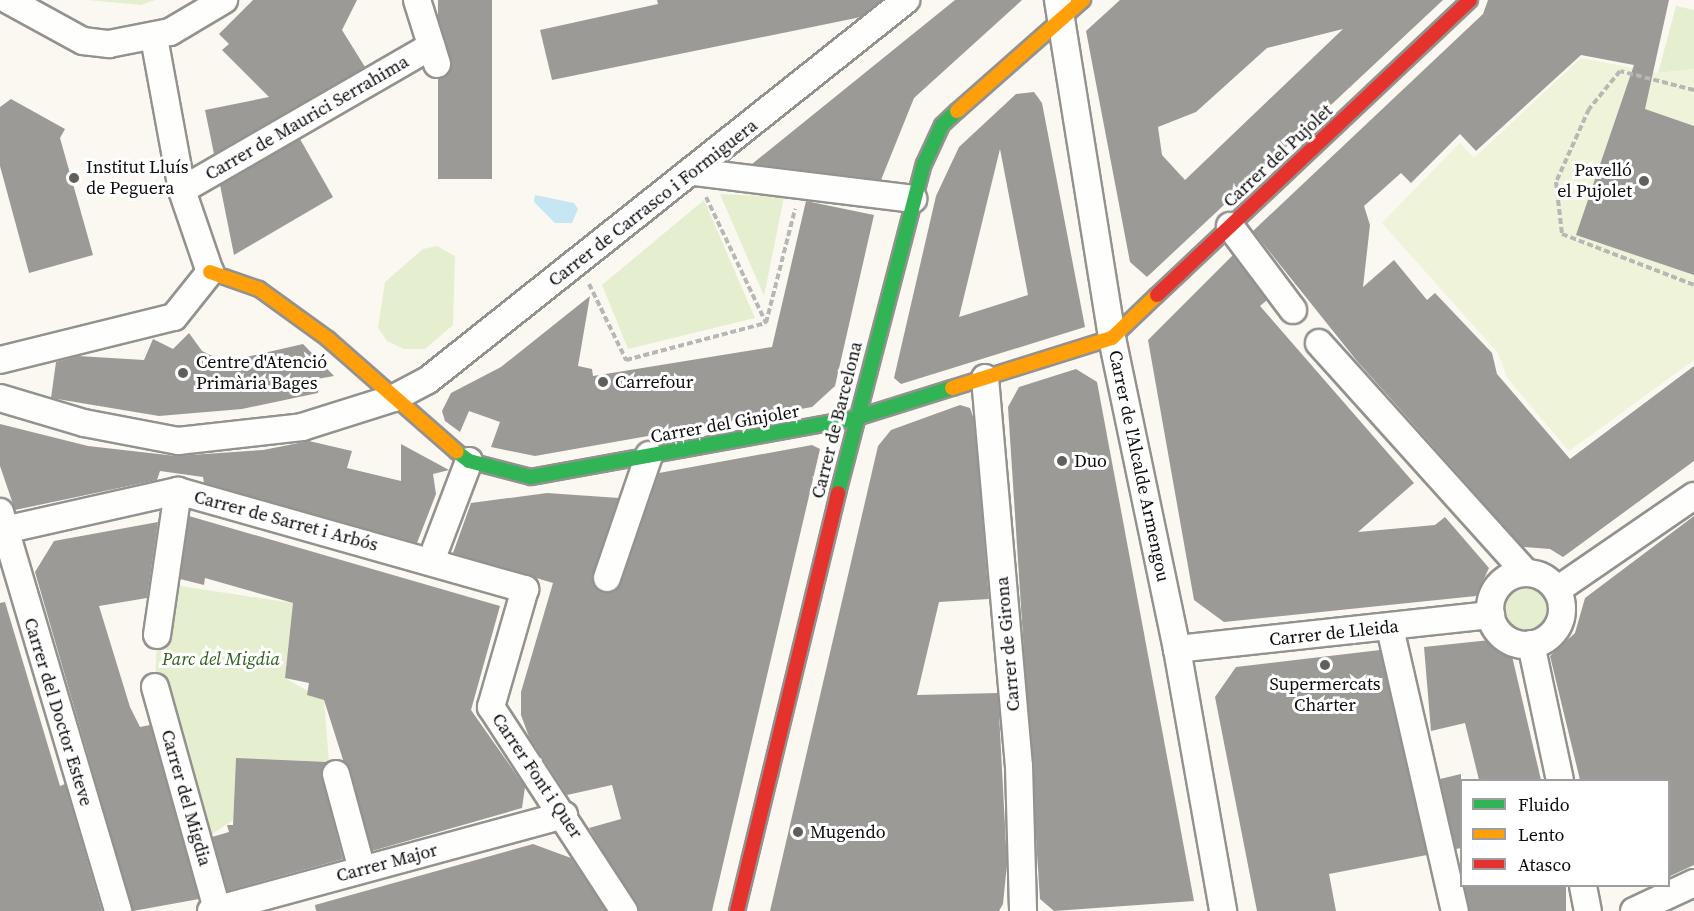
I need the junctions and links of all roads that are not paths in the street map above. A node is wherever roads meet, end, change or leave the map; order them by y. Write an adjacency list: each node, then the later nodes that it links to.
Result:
1 (8, 0): 8 (street)
2 (224, 0): 8 (street)
3 (417, 0): 10 (street, Carrer de Maurici Serrahima)
4 (906, 0): 9 (street, Carrer de Carrasco i Formiguera)
5 (1083, 0): 7 (street, Carrer de Barcelona)
6 (1470, 0): 12 (street, Carrer del Pujolet)
7 (1060, 10): 11 (street, Carrer de Barcelona); 15 (street, Carrer de l'Alcalde Armengou)
8 (154, 37): 10 (street)
9 (694, 172): 11 (street); 20 (street, Carrer de Carrasco i Formiguera)
10 (182, 190): 13 (street)
11 (913, 199): 21 (street, Carrer de Barcelona)
12 (1230, 226): 14 (street); 15 (street, Carrer del Pujolet)
13 (210, 272): 17 (street); 20 (street)
14 (1293, 310)
15 (1112, 338): 18 (street, Carrer del Ginjoler); 35 (street, Carrer de l'Alcalde Armengou)
16 (1319, 343): 28 (street)
17 (0, 360)
18 (985, 378): 21 (street, Carrer del Ginjoler); 47 (street, Carrer de Girona)
19 (0, 398): 20 (street, Carrer de Carrasco i Formiguera)
20 (394, 398): 23 (street, Carrer del Ginjoler)
21 (856, 418): 22 (street, Carrer del Ginjoler); 46 (street, Carrer de Barcelona)
22 (649, 455): 23 (street, Carrer del Ginjoler); 29 (street)
23 (470, 461): 27 (street)
24 (178, 491): 26 (street, Carrer de Sarret i Arbós); 27 (street, Carrer de Sarret i Arbós); 33 (street)
25 (1694, 496): 30 (street)
26 (1, 525): 44 (street, Carrer del Doctor Esteve)
27 (431, 561): 39 (street, Carrer Font i Quer)
28 (1526, 573): 30 (street); 31 (street)
29 (607, 578)
30 (1557, 590): 34 (street)
31 (1491, 615): 32 (street, Carrer de Lleida); 34 (street)
32 (1390, 628): 35 (street, Carrer de Lleida); 49 (street)
33 (158, 635)
34 (1531, 644): 38 (street)
35 (1177, 648): 48 (street, Carrer de l'Alcalde Armengou)
36 (155, 687): 43 (street, Carrer del Migdia)
37 (336, 774): 40 (street)
38 (1560, 779)
39 (564, 815): 40 (street, Carrer Major); 45 (street, Carrer Font i Quer)
40 (362, 870): 43 (street, Carrer Major)
41 (1694, 883): 51 (street)
42 (1583, 887): 50 (street)
43 (214, 910)
44 (118, 911)
45 (624, 911)
46 (737, 911)
47 (1023, 911)
48 (1223, 911)
49 (1455, 911)
50 (1588, 911)
51 (1634, 911)

